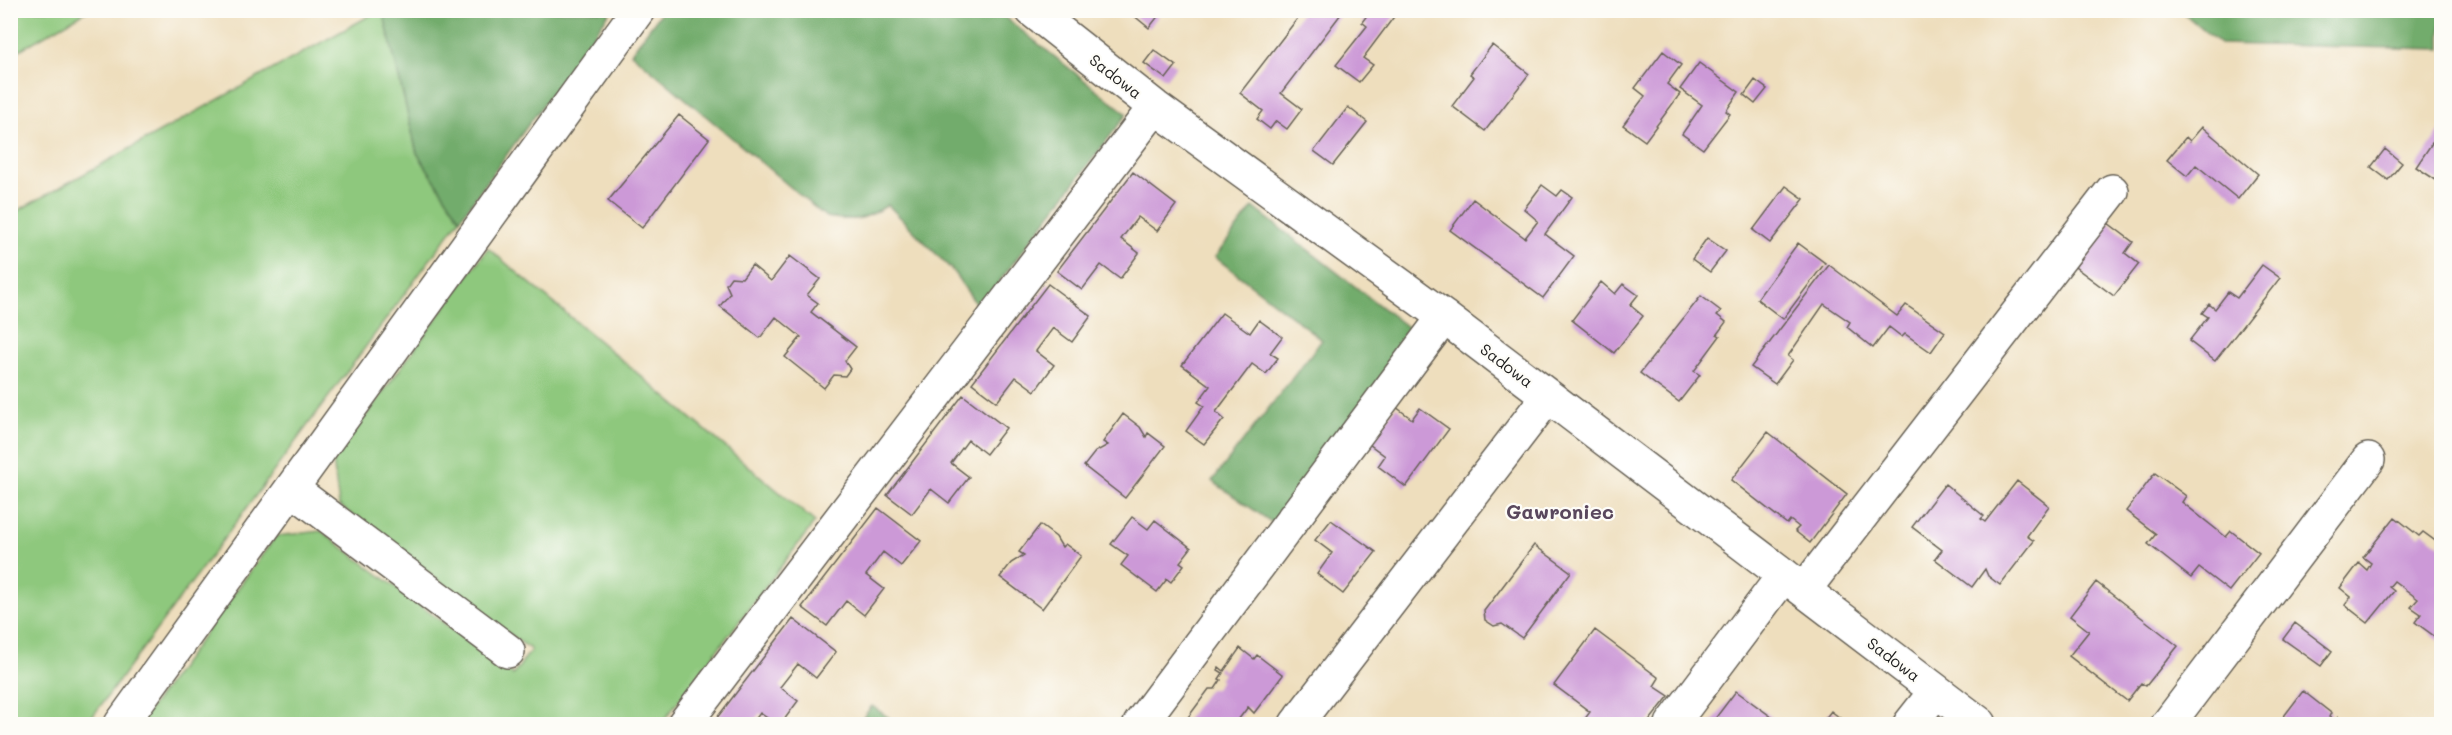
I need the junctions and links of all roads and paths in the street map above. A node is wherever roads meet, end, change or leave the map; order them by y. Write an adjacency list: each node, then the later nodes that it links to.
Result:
1 (638, 10): 8 (street)
2 (1032, 10): 3 (street, Sadowa)
3 (1155, 107): 5 (street, Sadowa); 13 (street)
4 (2112, 191): 9 (street)
5 (1444, 317): 6 (street, Sadowa); 14 (street)
6 (1548, 396): 9 (street, Sadowa); 15 (street)
7 (2368, 460): 19 (street)
8 (292, 489): 10 (street); 12 (street)
9 (1794, 583): 11 (street, Sadowa); 16 (street)
10 (508, 651)
11 (1936, 691): 17 (street); 18 (street, Sadowa)
12 (122, 724)
13 (684, 724)
14 (1140, 724)
15 (1296, 724)
16 (1671, 724)
17 (1910, 724)
18 (1980, 724)
19 (2168, 724)

